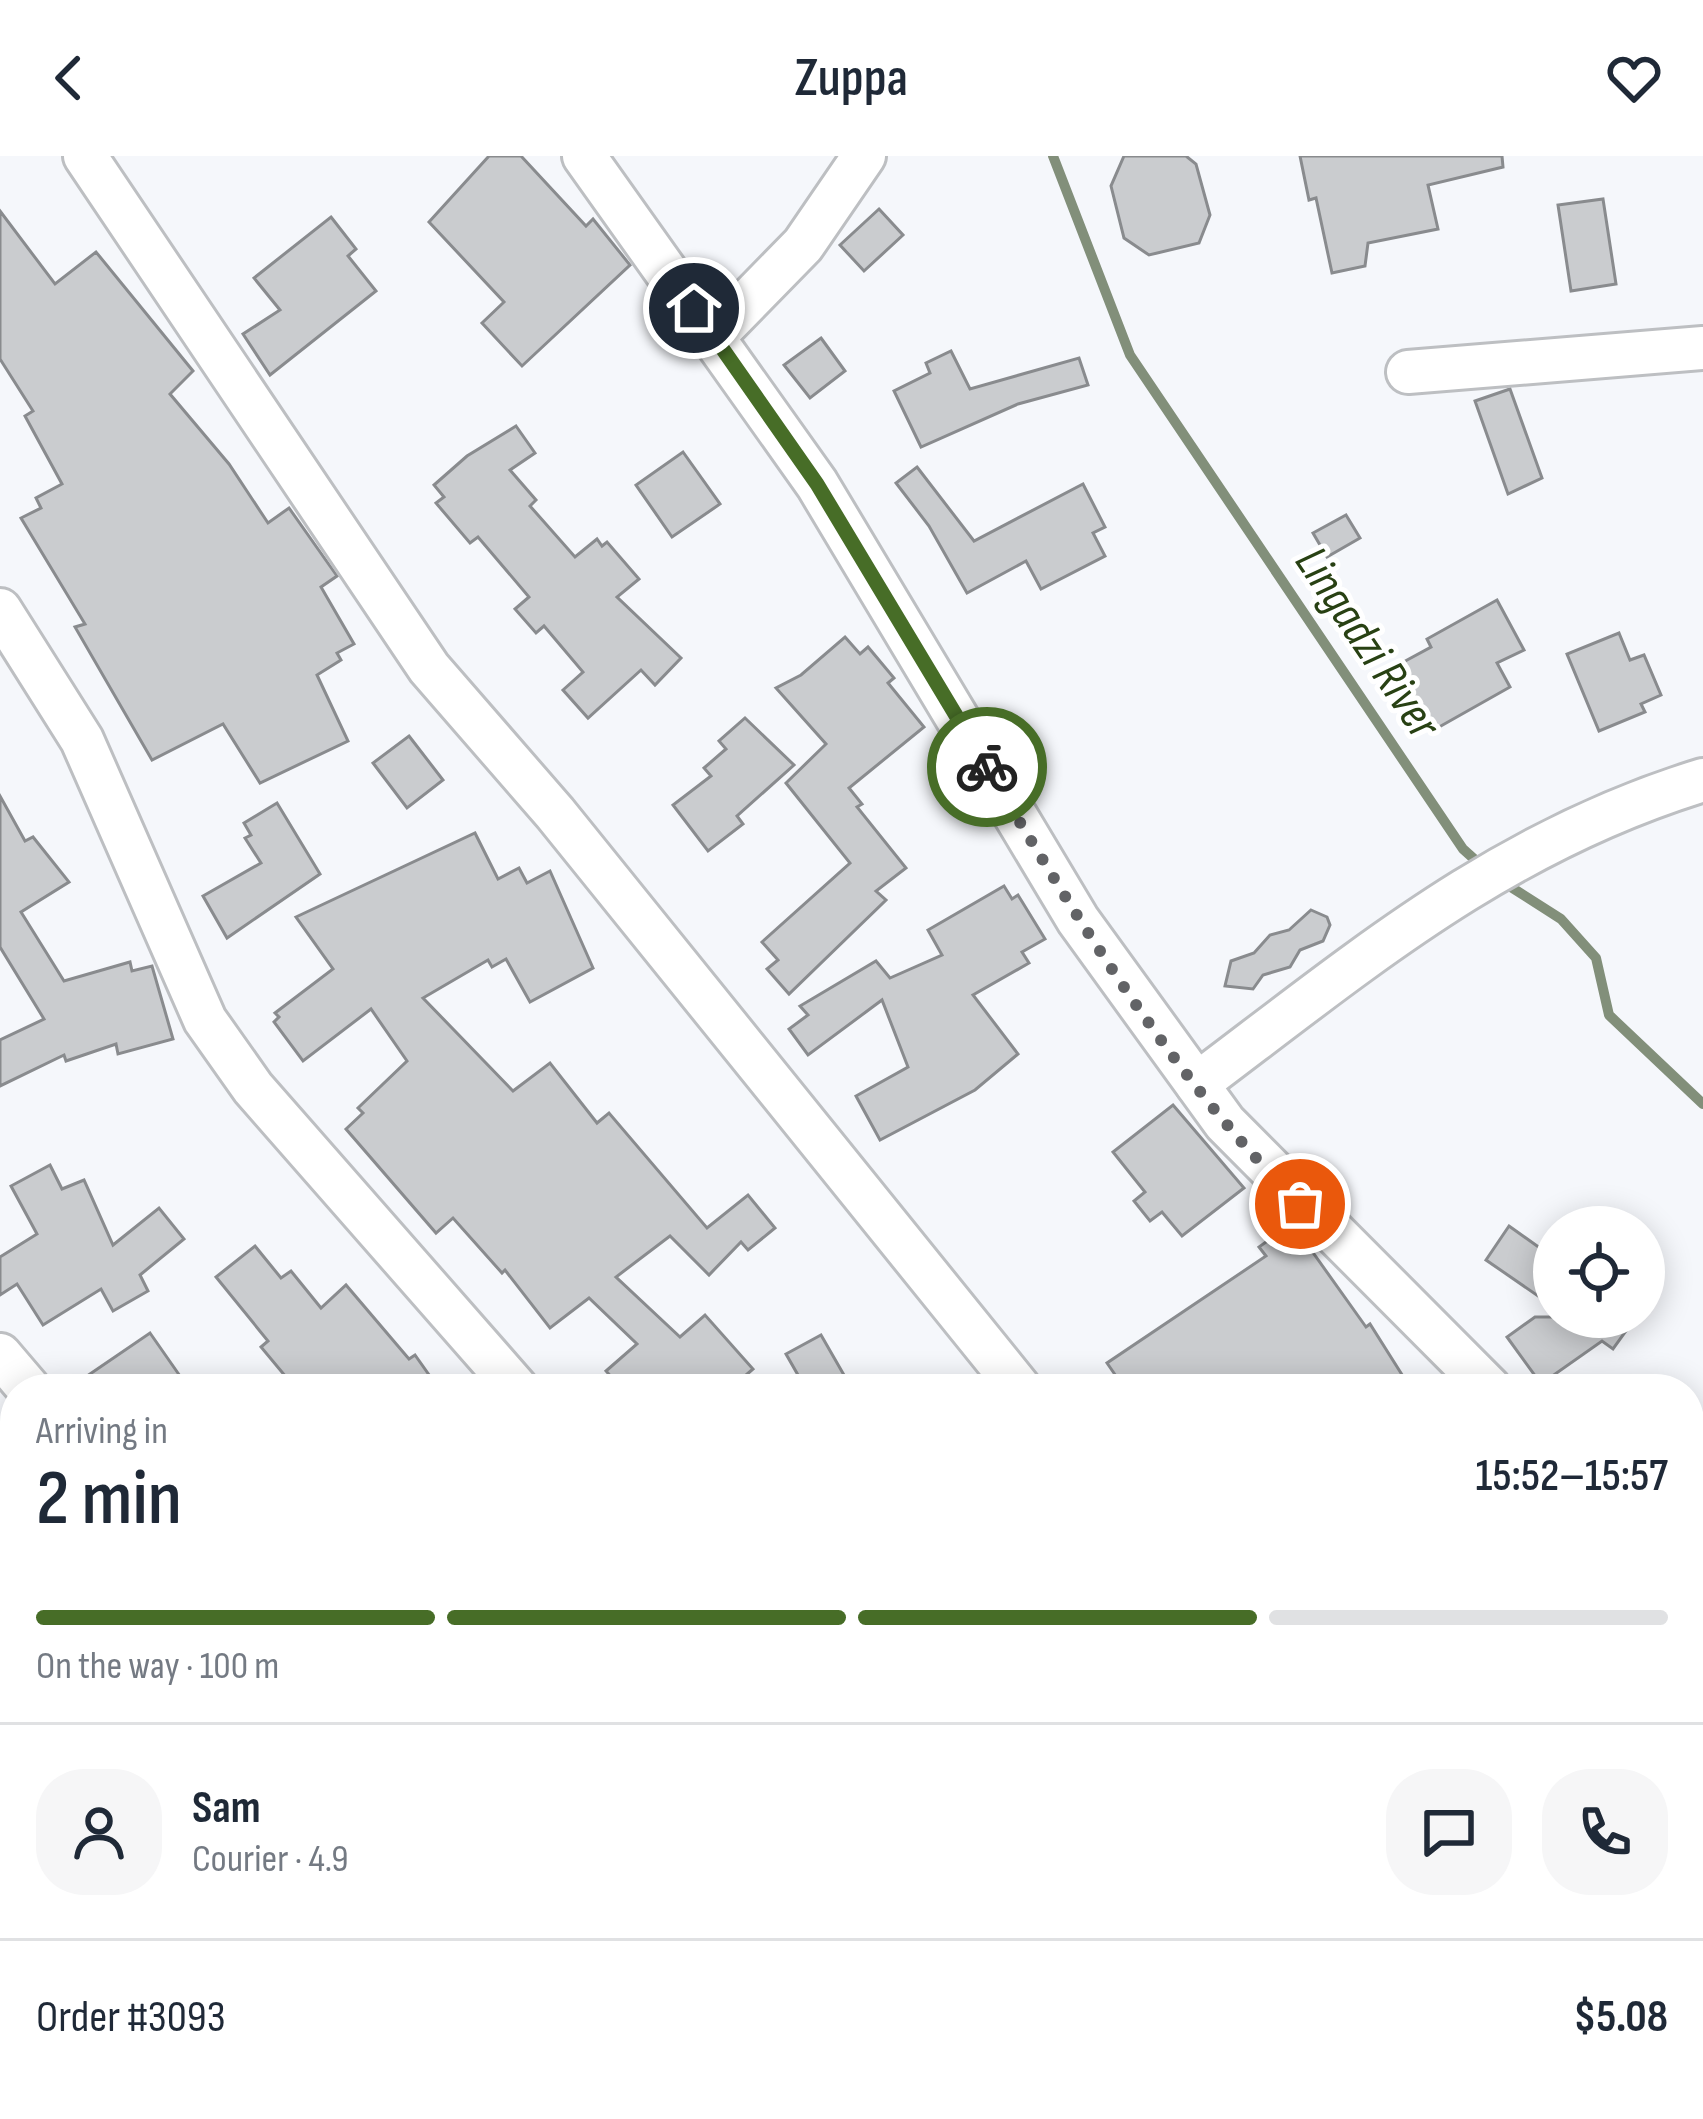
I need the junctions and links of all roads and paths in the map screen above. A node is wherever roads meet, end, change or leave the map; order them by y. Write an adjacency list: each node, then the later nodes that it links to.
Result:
1 (86, 156): 11 (street)
2 (584, 156): 4 (street)
3 (864, 156): 4 (street)
4 (714, 336): 9 (street)
5 (1703, 349): 6 (street)
6 (1408, 372)
7 (0, 610): 10 (street)
8 (1703, 780): 9 (street)
9 (1197, 1084): 12 (street)
10 (504, 1374)
11 (1008, 1374)
12 (1475, 1374)

